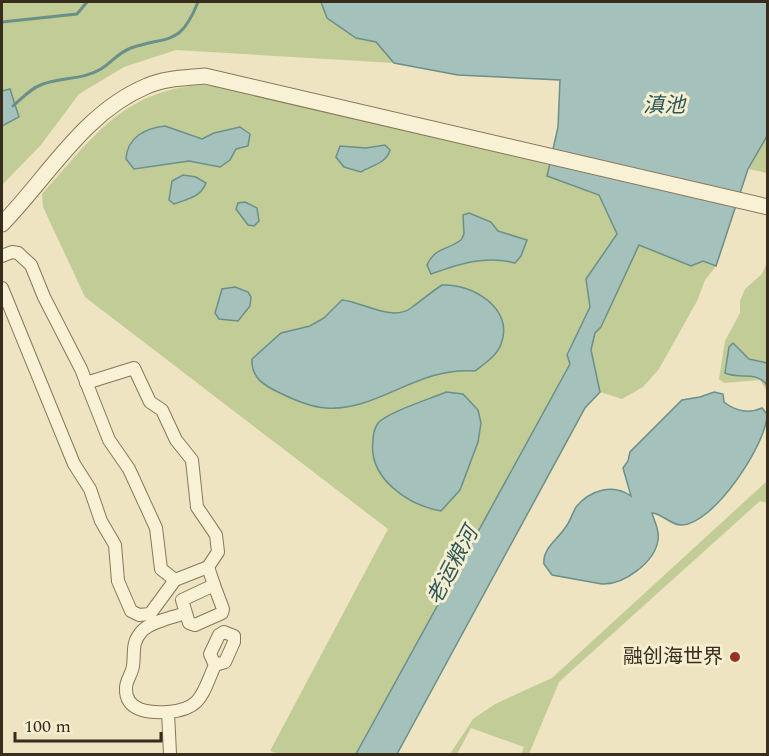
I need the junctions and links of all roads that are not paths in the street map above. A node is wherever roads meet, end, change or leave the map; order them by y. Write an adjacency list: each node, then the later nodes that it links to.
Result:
1 (768, 207): 2 (street)
2 (2, 224)
3 (2, 256): 5 (street)
4 (2, 288): 7 (street)
5 (86, 383): 6 (street); 7 (street)
6 (208, 567): 7 (street); 8 (street)
7 (175, 580)
8 (214, 585): 9 (street); 9 (street)
9 (185, 613): 11 (street)
10 (215, 666): 11 (street)
11 (168, 712): 12 (street)
12 (170, 754)

